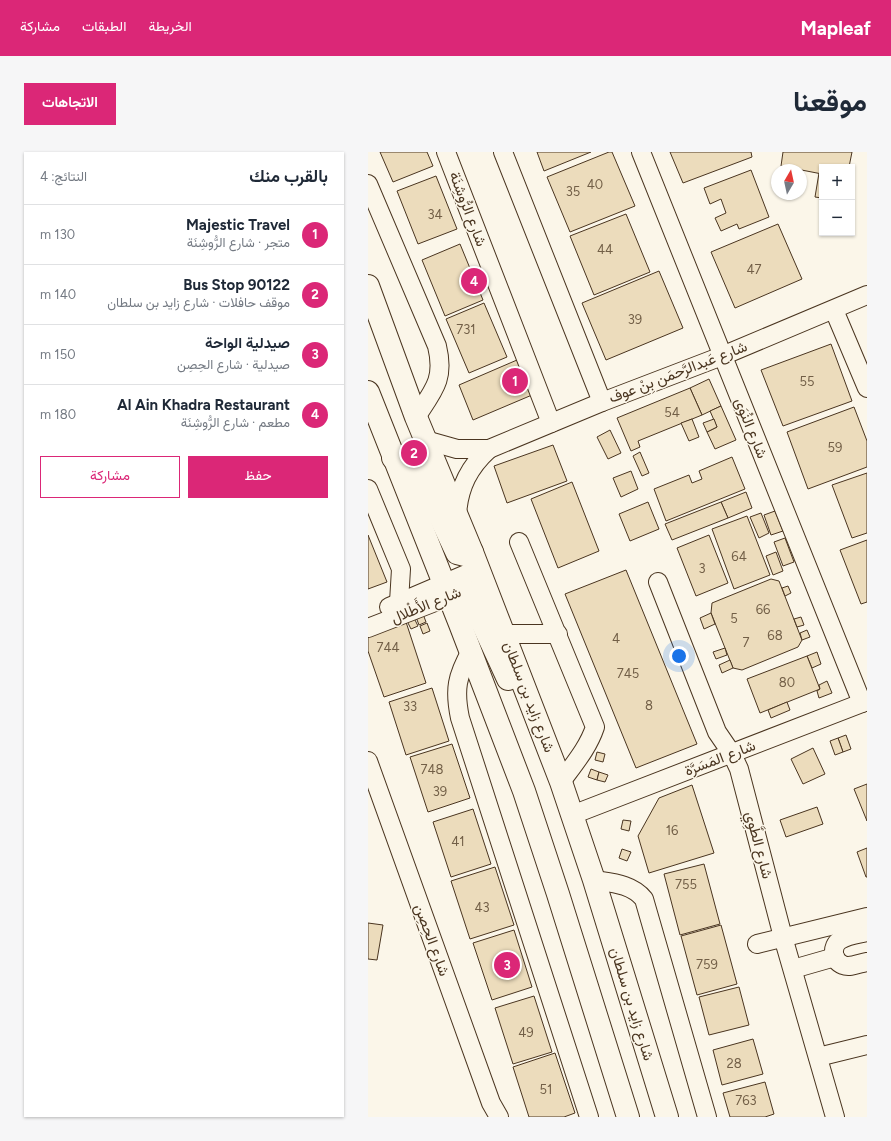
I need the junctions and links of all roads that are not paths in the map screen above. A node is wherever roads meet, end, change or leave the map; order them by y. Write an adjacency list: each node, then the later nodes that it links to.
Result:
1 (446, 152): 13 (street, شارع الرُّوشِنَة)
2 (504, 152): 11 (street)
3 (641, 152): 8 (street, شارع النُوَى)
4 (368, 184): 12 (street)
5 (368, 286): 12 (highway, شارع زايد بن سلطان)
6 (867, 295): 7 (street, شارع عَبدالرَّحمَن بِنْ عوف)
7 (834, 310): 8 (street, شارع عَبدالرَّحمَن بِنْ عوف); 9 (street)
8 (722, 356): 11 (street, شارع عَبدالرَّحمَن بِنْ عوف); 30 (street, شارع النُوَى)
9 (867, 388)
10 (368, 392): 16 (highway)
11 (602, 402): 13 (street, شارع عَبدالرَّحمَن بِنْ عوف)
12 (416, 417): 14 (highway, شارع زايد بن سلطان)
13 (551, 423): 15 (street, شارع عَبدالرَّحمَن بِنْ عوف)
14 (425, 440): 15 (street, شارع عَبدالرَّحمَن بِنْ عوف); 18 (highway, شارع زايد بن سلطان)
15 (489, 449): 18 (street, شارع عَبدالرَّحمَن بِنْ عوف)
16 (393, 458): 20 (highway); 22 (highway)
17 (368, 489): 23 (street)
18 (457, 514): 20 (highway, شارع زايد بن سلطان)
19 (519, 542): 27 (street)
20 (478, 568): 22 (street, شارع الأَطْلال); 26 (highway, شارع زايد بن سلطان)
21 (658, 582): 31 (street, شارع الطَّوِي)
22 (448, 595): 23 (street, شارع الأَطْلال); 25 (street, شارع الأَطْلال); 28 (highway); 29 (highway)
23 (399, 602): 24 (street, شارع الأَطْلال)
24 (368, 616)
25 (368, 628)
26 (504, 634): 27 (street); 29 (highway, شارع زايد بن سلطان)
27 (558, 634): 33 (street)
28 (471, 651): 46 (street); 47 (highway)
29 (526, 689): 33 (highway, شارع زايد بن سلطان)
30 (864, 702): 31 (street, شارع المَسَرَّة)
31 (732, 754): 34 (street, شارع المَسَرَّة); 38 (street, شارع الطَّوِي)
32 (368, 761): 45 (street, شارع الحِصِن)
33 (561, 782): 34 (highway, شارع زايد بن سلطان)
34 (572, 815): 35 (highway, شارع زايد بن سلطان)
35 (594, 880): 48 (highway, شارع زايد بن سلطان); 49 (street)
36 (867, 917): 38 (street)
37 (867, 932): 40 (street)
38 (783, 937): 39 (street); 42 (street, شارع الطَّوِي)
39 (757, 944)
40 (835, 957): 41 (street); 42 (street)
41 (867, 962)
42 (792, 969): 44 (street, شارع الطَّوِي)
43 (867, 1045): 44 (street)
44 (818, 1057): 50 (street, شارع الطَّوِي)
45 (499, 1117)
46 (589, 1117)
47 (628, 1117)
48 (667, 1117)
49 (707, 1117)
50 (835, 1117)

